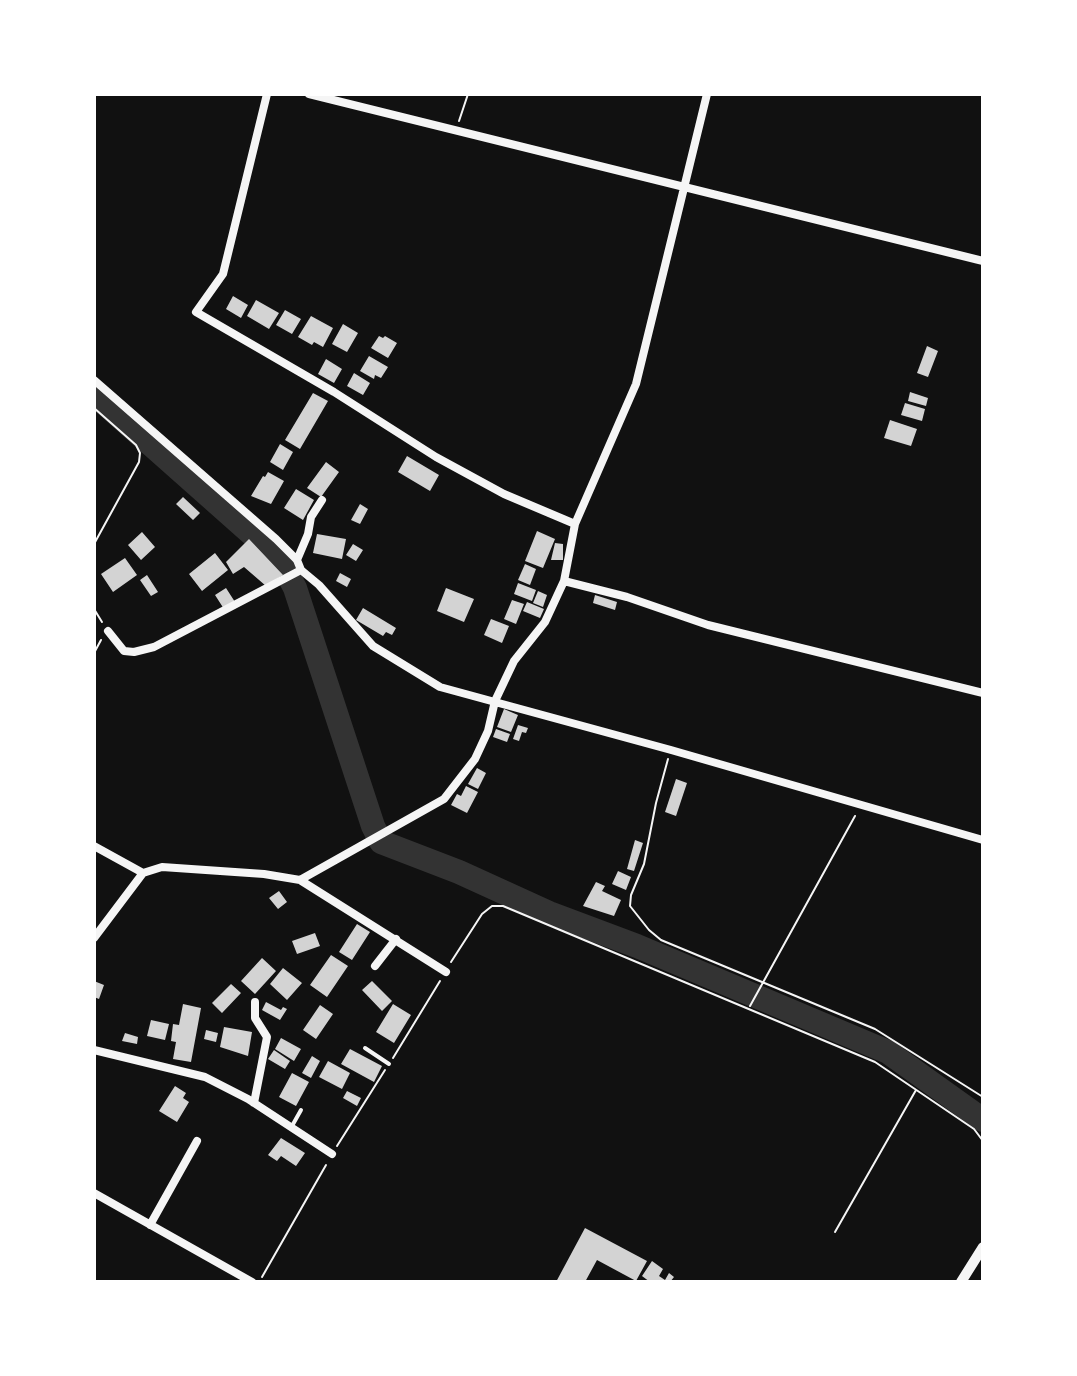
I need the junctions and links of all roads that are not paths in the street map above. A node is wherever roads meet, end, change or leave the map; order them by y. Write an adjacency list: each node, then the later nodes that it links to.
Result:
1 (267, 94): 8 (street)
2 (309, 94): 4 (street)
3 (707, 94): 4 (street)
4 (684, 187): 5 (street); 8 (street)
5 (983, 261)
6 (94, 380): 9 (street)
7 (322, 500): 9 (street)
8 (575, 524): 11 (street)
9 (297, 560): 10 (street)
10 (297, 572): 12 (street); 14 (street)
11 (564, 581): 15 (street); 16 (street)
12 (108, 631)
13 (394, 645): 14 (street)
14 (388, 655): 16 (street)
15 (983, 693)
16 (495, 701): 17 (street); 20 (street)
17 (983, 840)
18 (94, 846): 19 (street)
19 (143, 873): 20 (street); 21 (street)
20 (300, 880): 22 (street)
21 (94, 938)
22 (396, 939): 23 (street); 24 (street)
23 (375, 966)
24 (446, 972)
25 (255, 1002): 29 (street)
26 (365, 1048): 28 (lane)
27 (94, 1050): 29 (street)
28 (389, 1064)
29 (254, 1103): 31 (street)
30 (301, 1110): 31 (lane)
31 (292, 1126): 33 (street)
32 (197, 1141): 35 (street)
33 (332, 1154)
34 (94, 1193): 35 (street)
35 (150, 1225): 37 (street)
36 (983, 1247): 38 (street)
37 (252, 1282)
38 (961, 1282)

